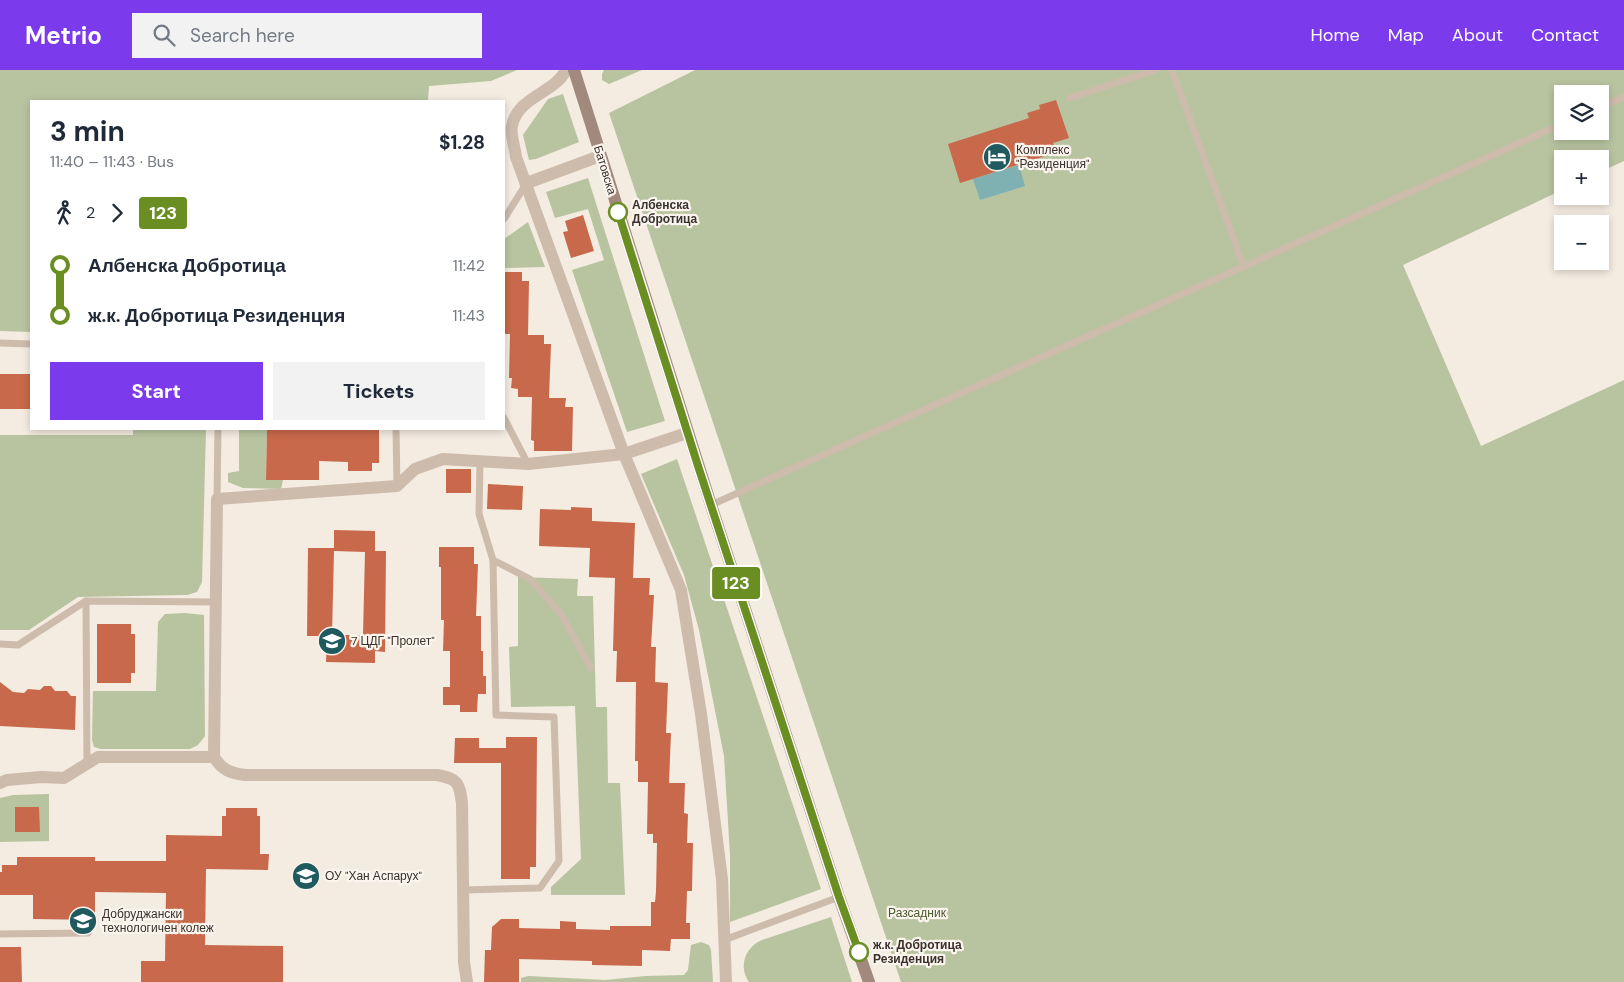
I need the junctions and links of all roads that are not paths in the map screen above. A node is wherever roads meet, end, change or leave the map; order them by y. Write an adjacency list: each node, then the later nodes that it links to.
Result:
1 (566, 70): 10 (street)
2 (574, 70): 9 (street, Батовска)
3 (1155, 70): 6 (lane)
4 (1172, 70): 12 (lane)
5 (1624, 97): 7 (lane)
6 (1070, 98)
7 (1609, 103)
8 (1554, 128): 12 (lane)
9 (600, 156): 10 (street); 18 (street, Батовска)
10 (527, 183): 11 (lane); 19 (street)
11 (505, 217)
12 (1244, 267): 24 (lane)
13 (0, 343): 14 (lane)
14 (30, 344)
15 (505, 420): 21 (lane)
16 (218, 430): 23 (lane)
17 (396, 430): 22 (lane)
18 (688, 433): 19 (street); 24 (street, Батовска)
19 (624, 454): 21 (street); 37 (street)
20 (480, 462): 21 (street); 22 (street); 25 (lane)
21 (528, 464)
22 (397, 486): 23 (street)
23 (217, 499): 27 (street)
24 (711, 505): 34 (street, Батовска)
25 (493, 560): 29 (lane); 33 (lane)
26 (86, 601): 27 (lane); 28 (lane); 31 (lane)
27 (216, 602): 30 (street)
28 (0, 644)
29 (591, 668)
30 (214, 757): 31 (street); 33 (street)
31 (86, 765): 32 (street)
32 (0, 783)
33 (464, 890): 38 (street)
34 (839, 897): 37 (lane); 40 (street, Батовска)
35 (88, 933): 36 (lane)
36 (0, 934)
37 (724, 940): 39 (street)
38 (467, 982)
39 (726, 982)
40 (869, 982)

